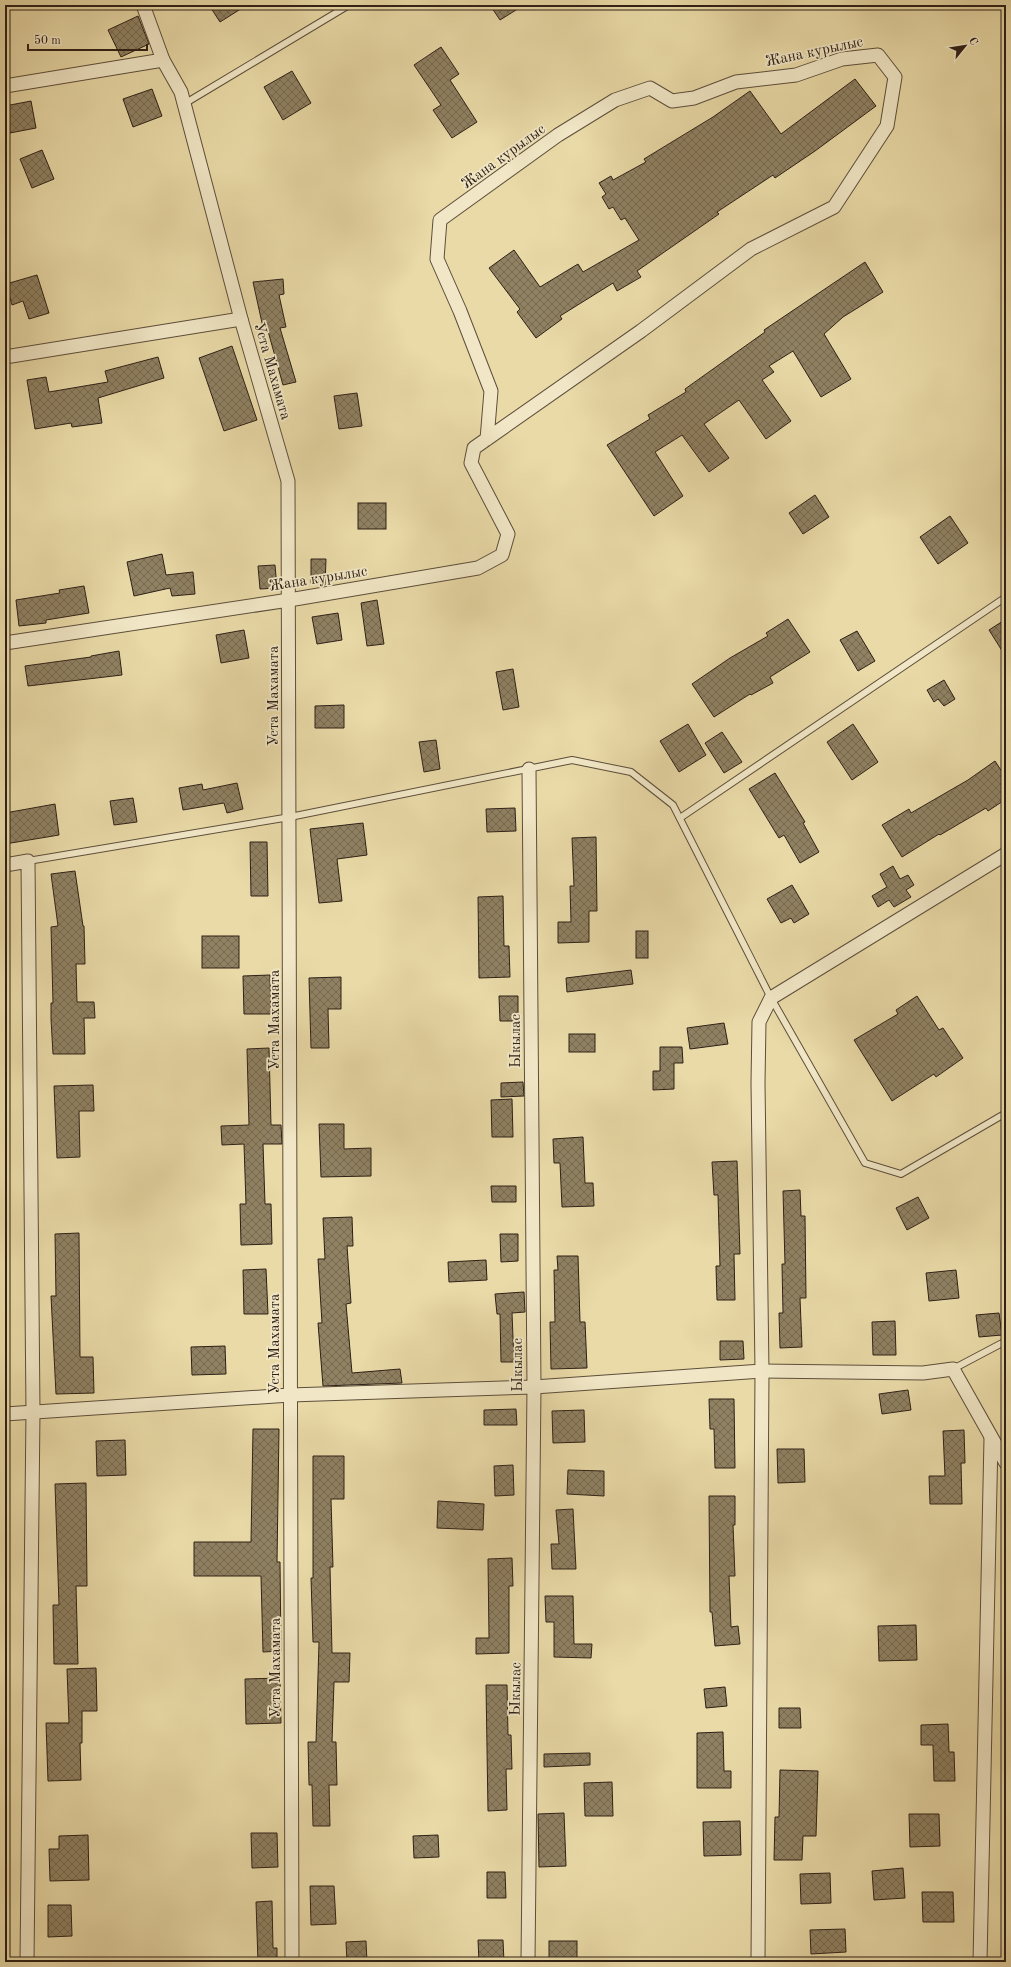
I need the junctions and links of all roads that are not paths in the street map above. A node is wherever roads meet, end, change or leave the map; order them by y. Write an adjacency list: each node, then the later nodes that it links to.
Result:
1 (143, 5): 3 (street, Уста Махамата)
2 (349, 5): 5 (lane)
3 (163, 60): 4 (street); 5 (street, Уста Махамата)
4 (5, 86)
5 (182, 98): 6 (street, Уста Махамата)
6 (240, 319): 7 (street); 10 (street, Уста Махамата)
7 (5, 357)
8 (487, 439): 8 (street, Жана курылыс); 10 (street, Жана курылыс)
9 (1006, 597): 14 (lane)
10 (289, 600): 11 (street, Жана курылыс); 13 (street, Уста Махамата)
11 (5, 643)
12 (529, 769): 13 (lane); 14 (lane); 23 (street, Ыкылас)
13 (290, 817): 16 (lane); 24 (street, Уста Махамата)
14 (680, 818): 18 (lane)
15 (1006, 854): 18 (street)
16 (28, 861): 17 (street); 25 (street)
17 (5, 865)
18 (771, 998): 19 (lane); 22 (street)
19 (1006, 1113)
20 (1006, 1341): 21 (lane)
21 (953, 1369): 22 (street); 27 (street)
22 (762, 1371): 23 (street); 32 (street)
23 (534, 1387): 24 (street); 31 (street, Ыкылас)
24 (290, 1395): 25 (street); 30 (street, Уста Махамата)
25 (33, 1412): 26 (street); 29 (street)
26 (5, 1414)
27 (991, 1437): 28 (street); 33 (street)
28 (1006, 1463)
29 (27, 1962)
30 (292, 1962)
31 (528, 1962)
32 (758, 1962)
33 (980, 1962)

